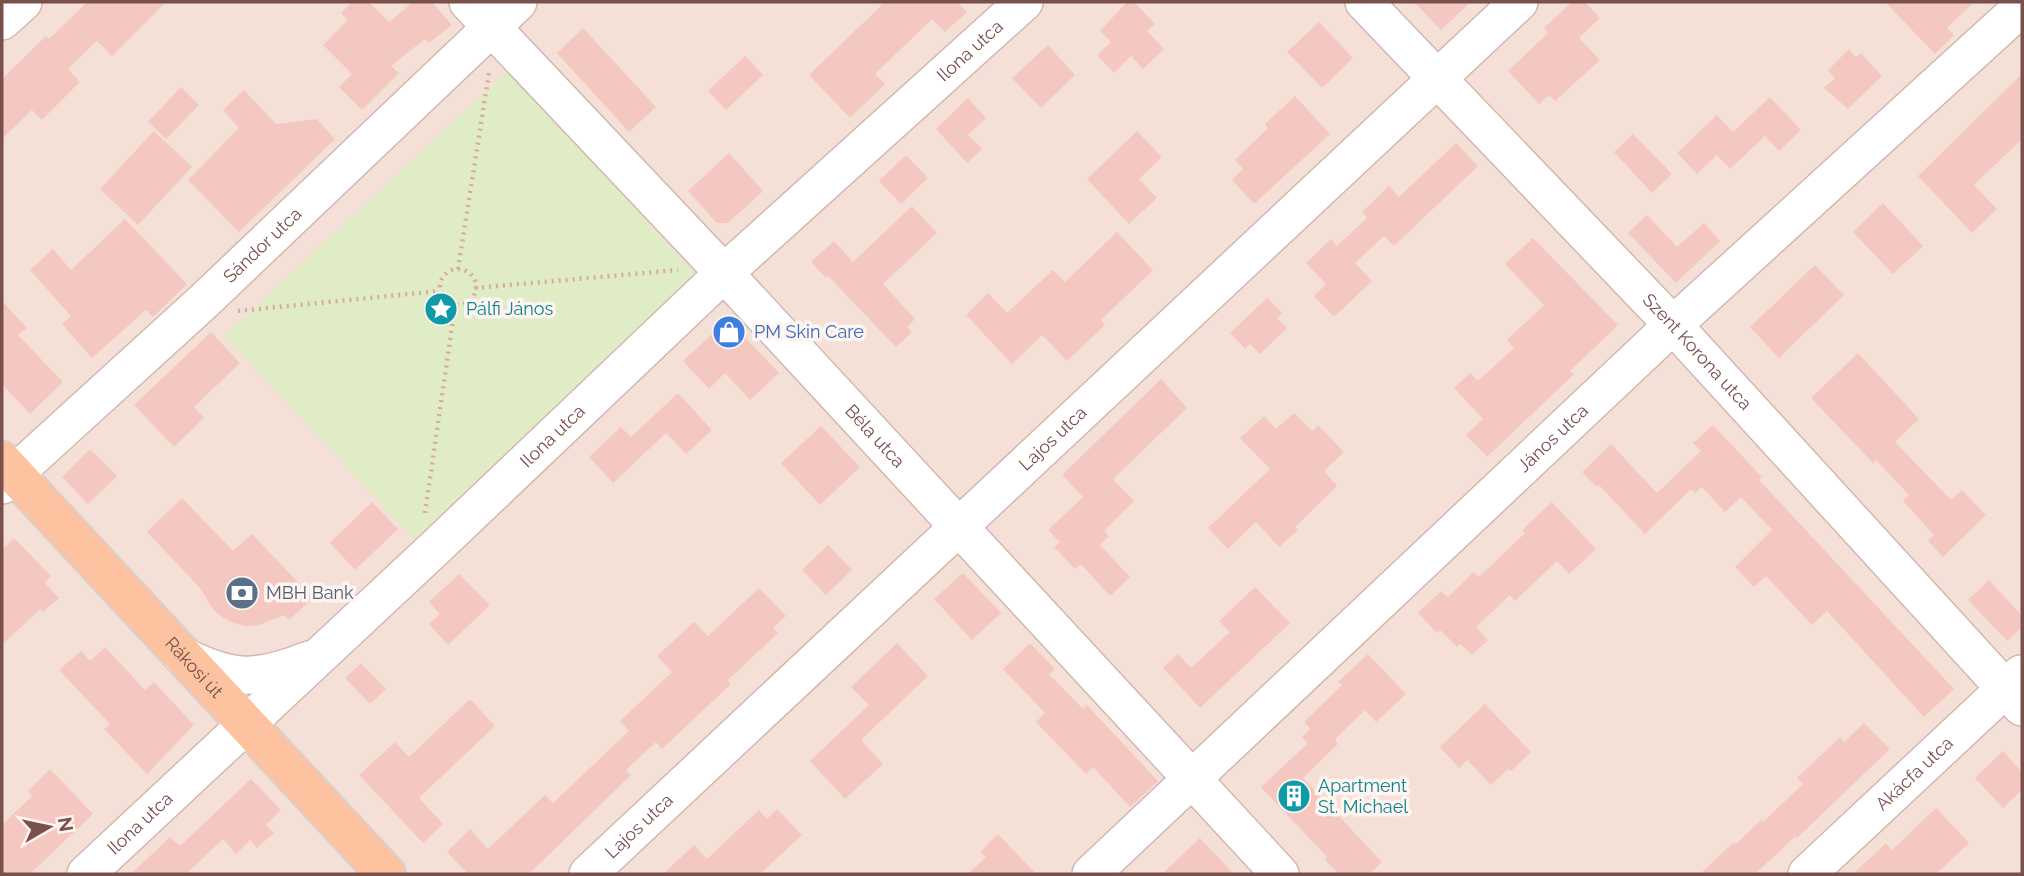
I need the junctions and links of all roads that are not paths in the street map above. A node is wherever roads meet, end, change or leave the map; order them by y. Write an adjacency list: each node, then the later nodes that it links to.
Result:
1 (23, 2): 8 (street)
2 (519, 2): 7 (street, Sándor utca)
3 (1024, 2): 10 (street, Ilona utca)
4 (1364, 2): 9 (street, Szent Korona utca)
5 (1519, 2): 9 (street, Lajos utca)
6 (2022, 7): 11 (street, János utca)
7 (480, 14): 10 (street, Béla utca); 12 (street, Sándor utca)
8 (2, 21)
9 (1436, 78): 11 (street, Szent Korona utca); 13 (street, Lajos utca)
10 (724, 273): 13 (street, Béla utca); 15 (street, Ilona utca)
11 (1673, 325): 16 (street, Szent Korona utca); 18 (street, János utca)
12 (6, 473): 14 (main road, Rákosi út)
13 (958, 527): 18 (street, Béla utca); 21 (street, Lajos utca)
14 (181, 655): 15 (street); 17 (main road, Rákosi út)
15 (320, 656): 17 (street, Ilona utca)
16 (2017, 690): 24 (street, Akácfa utca)
17 (247, 724): 19 (street, Ilona utca); 20 (main road, Rákosi út)
18 (1193, 779): 22 (street, János utca); 23 (street, Béla utca)
19 (86, 874)
20 (386, 874)
21 (588, 874)
22 (1091, 874)
23 (1280, 874)
24 (1807, 874)

